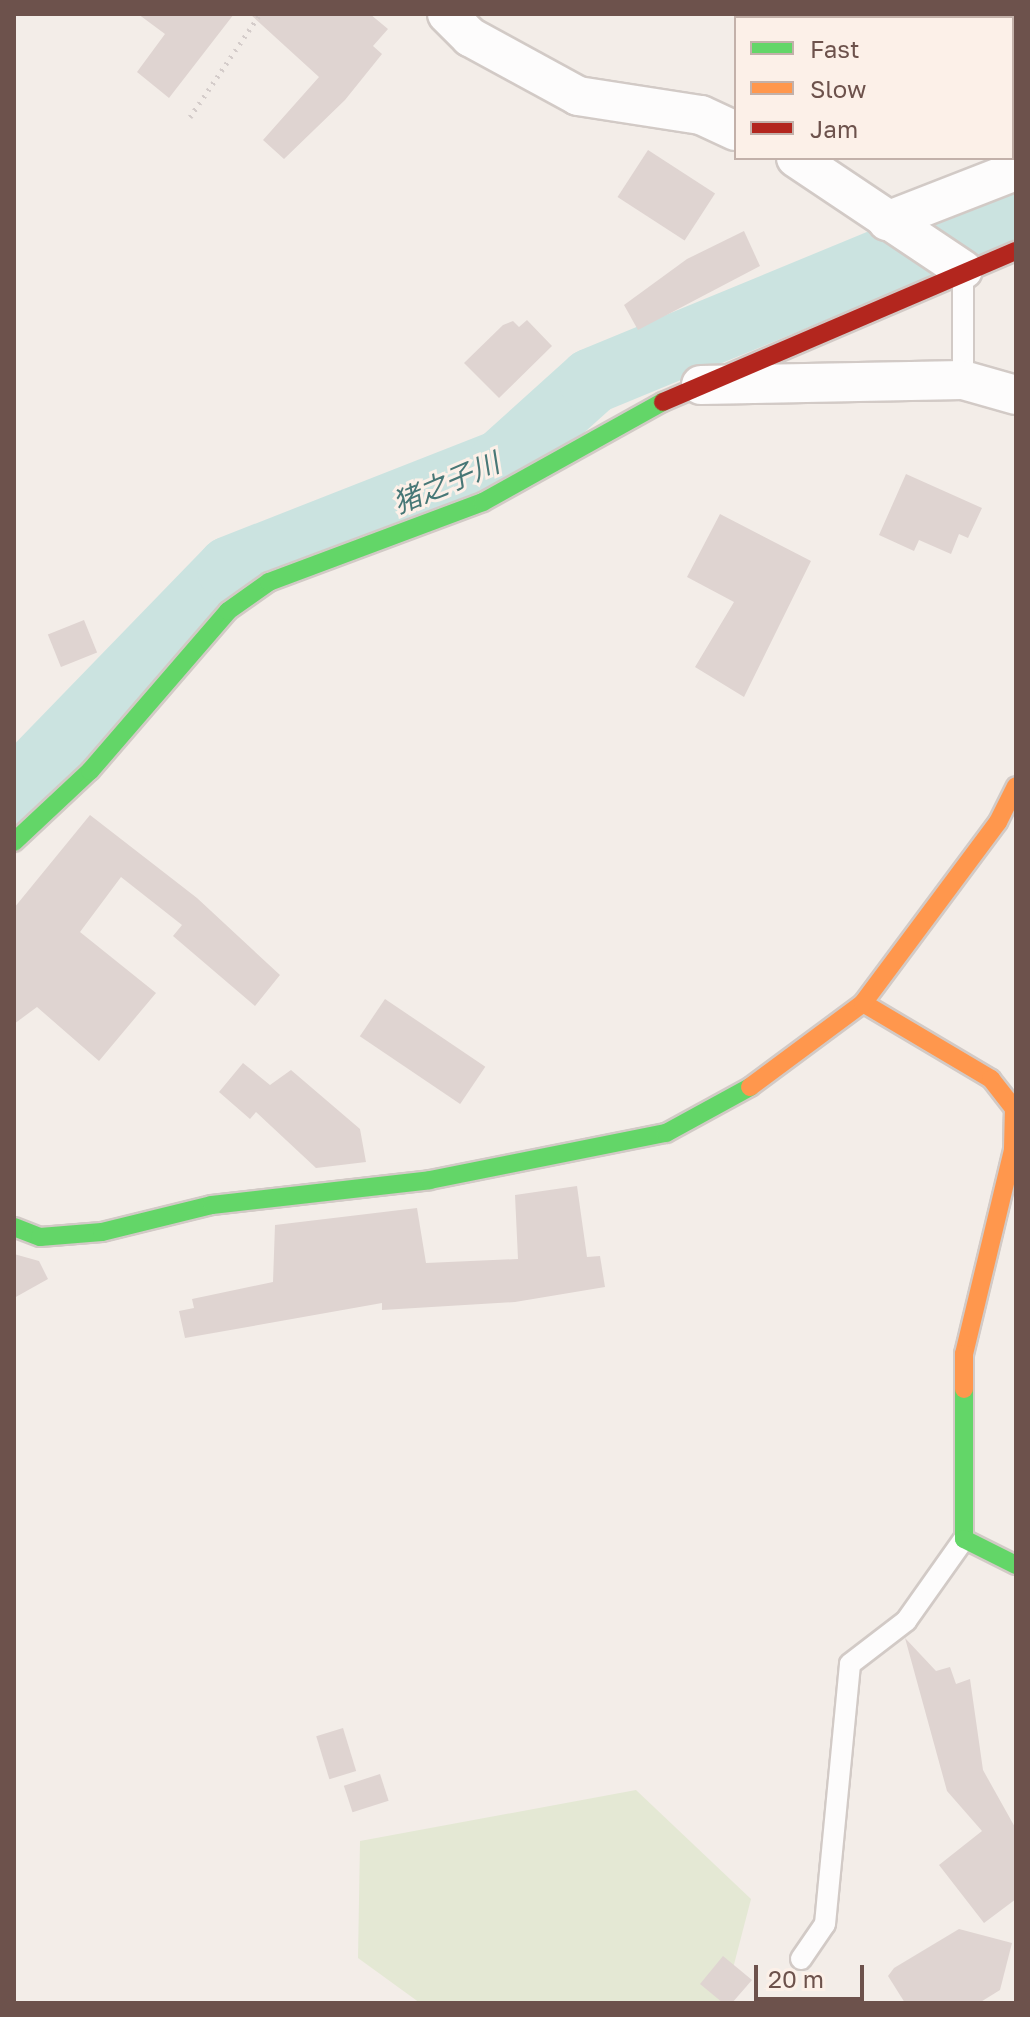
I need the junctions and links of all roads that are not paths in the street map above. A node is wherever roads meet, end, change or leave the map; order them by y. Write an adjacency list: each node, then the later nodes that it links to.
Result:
1 (447, 14): 2 (street)
2 (734, 130)
3 (799, 160): 5 (street)
4 (1015, 168): 5 (street)
5 (893, 225): 7 (street)
6 (1016, 251): 7 (street)
7 (956, 266): 8 (lane); 9 (street)
8 (963, 380): 9 (street); 10 (street)
9 (694, 385): 12 (street)
10 (1016, 395)
11 (1016, 786): 13 (street)
12 (14, 842)
13 (863, 1003): 14 (street); 15 (street)
14 (14, 1227)
15 (964, 1539): 16 (street); 17 (lane)
16 (1016, 1565)
17 (801, 1959)

